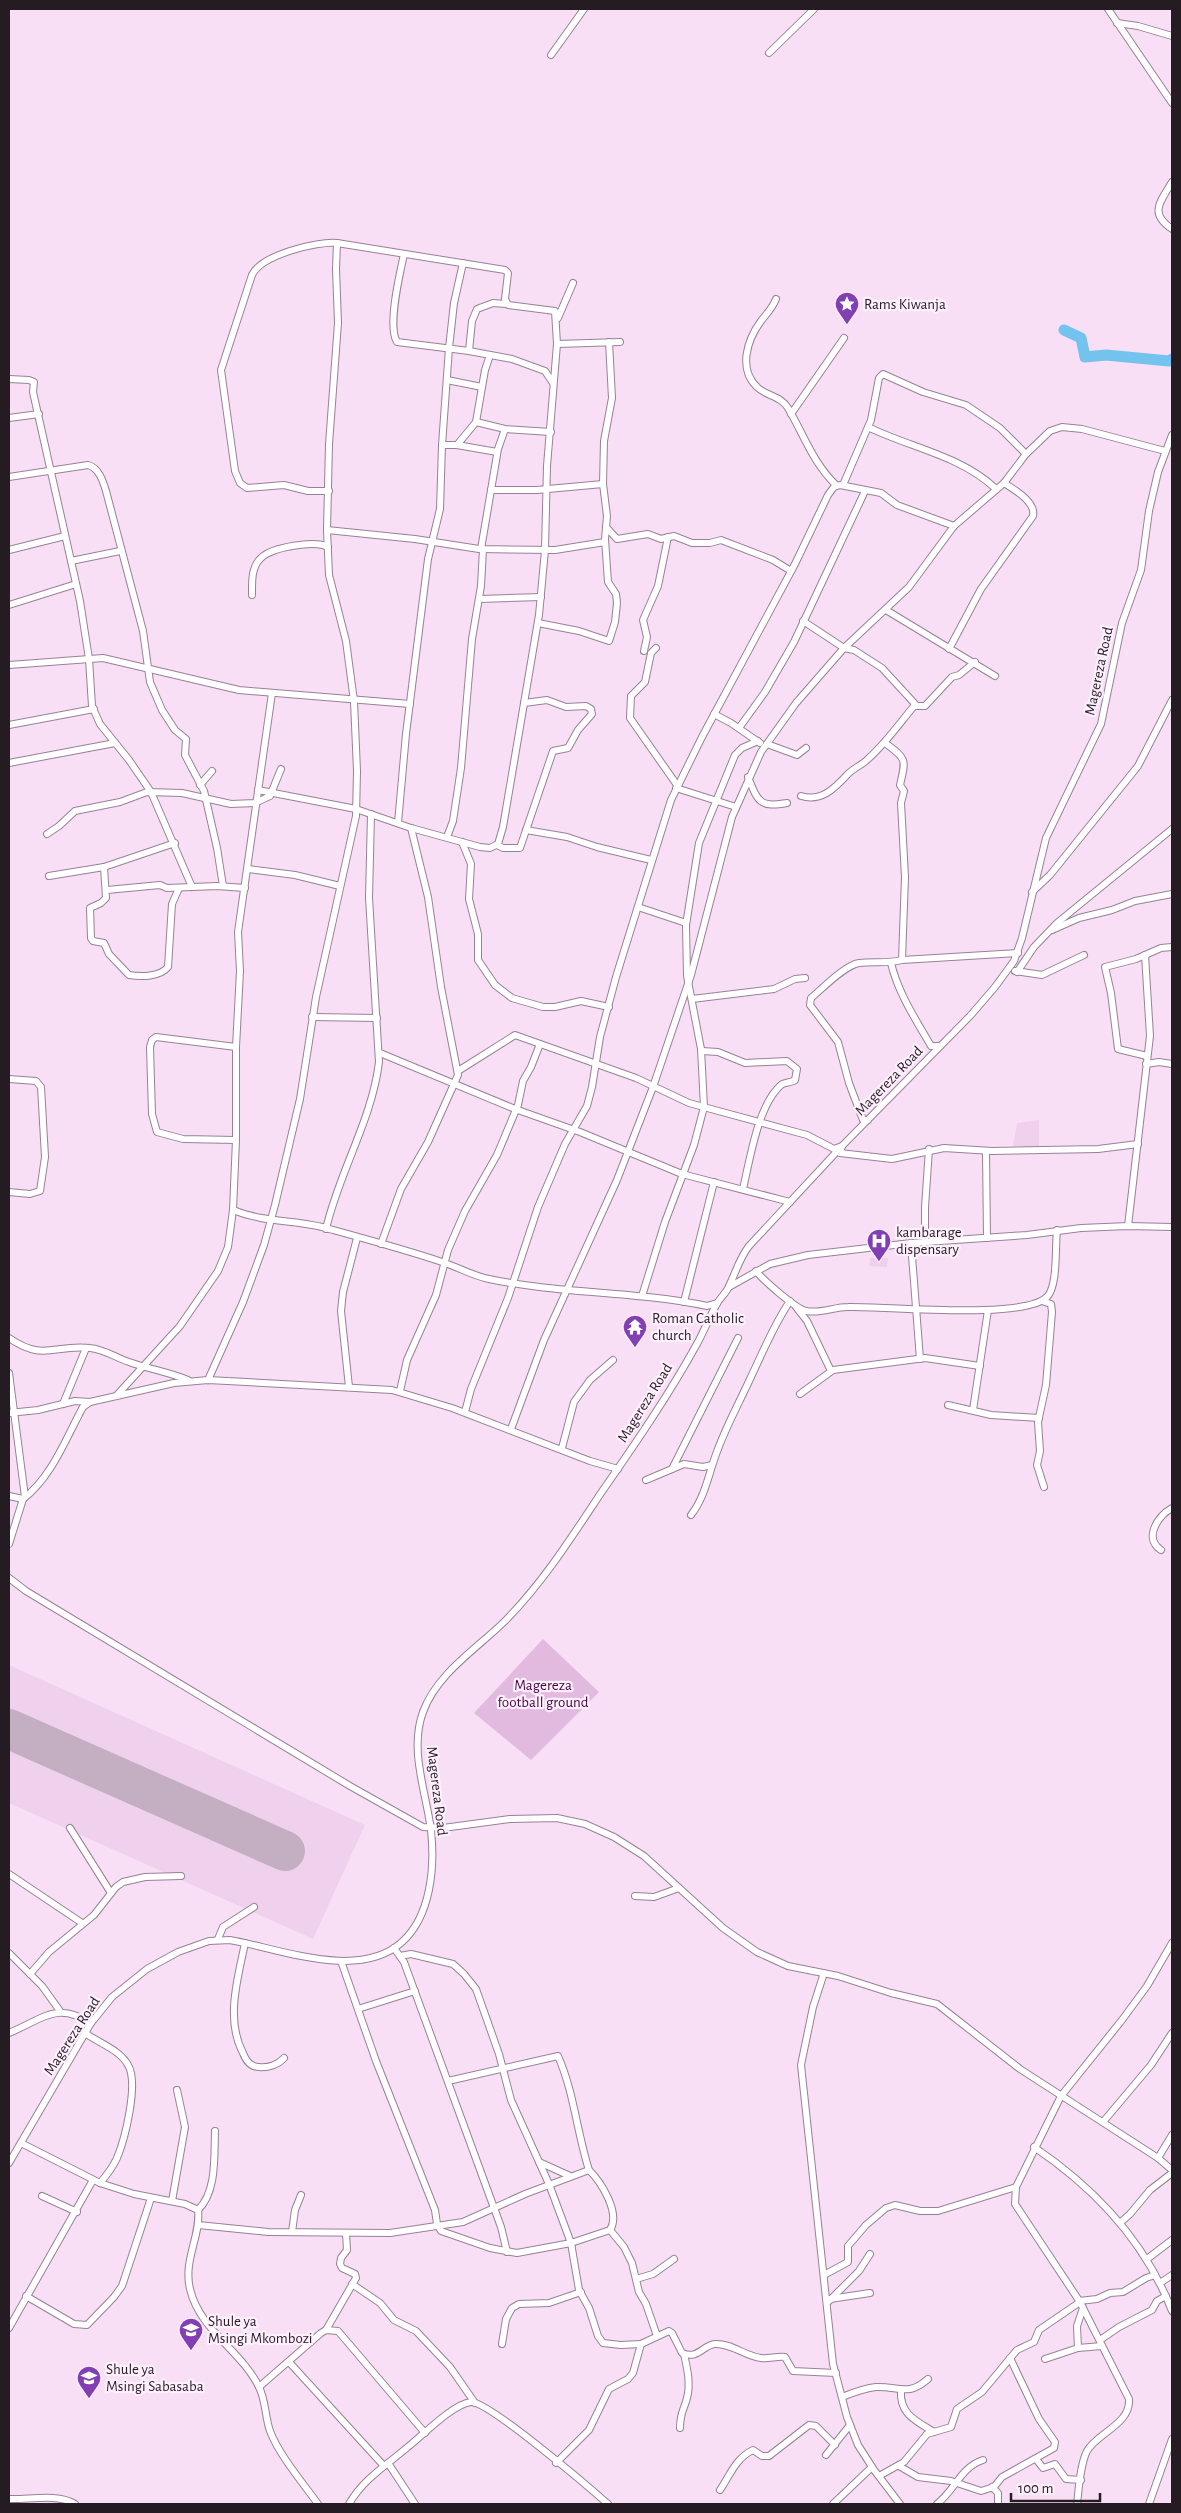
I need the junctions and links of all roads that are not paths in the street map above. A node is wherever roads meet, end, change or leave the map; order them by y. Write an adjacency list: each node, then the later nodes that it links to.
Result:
1 (584, 9): 7 (street)
2 (814, 9): 6 (street)
3 (1108, 9): 4 (street)
4 (1117, 23): 5 (street); 8 (street)
5 (1172, 36)
6 (769, 53)
7 (551, 55)
8 (1172, 103)
9 (1172, 182): 10 (street)
10 (1172, 229)
11 (337, 243): 12 (street); 50 (street); 50 (street)
12 (404, 254): 13 (street); 22 (street)
13 (463, 263): 16 (street); 22 (street)
14 (573, 283): 17 (street)
15 (776, 299): 30 (street)
16 (506, 304): 17 (street); 23 (street)
17 (557, 322): 21 (street)
18 (844, 338): 30 (street)
19 (609, 342): 20 (street); 21 (street); 45 (street)
20 (620, 342)
21 (557, 344): 27 (street)
22 (449, 348): 23 (street); 26 (street)
23 (469, 351): 24 (street)
24 (490, 355): 27 (street); 28 (street)
25 (9, 379): 29 (street)
26 (447, 380): 28 (street); 37 (street)
27 (554, 384): 35 (street)
28 (482, 387): 32 (street)
29 (39, 414): 31 (street); 42 (street)
30 (791, 414): 46 (street)
31 (9, 418)
32 (476, 422): 34 (street); 38 (street)
33 (868, 427): 41 (street); 46 (street); 47 (street)
34 (504, 429): 35 (street); 40 (street)
35 (552, 432): 49 (street)
36 (1172, 435): 39 (street, Magereza Road)
37 (442, 445): 38 (street); 57 (street)
38 (457, 445): 40 (street)
39 (1165, 451): 41 (street); 134 (street, Magereza Road)
40 (497, 452): 48 (street)
41 (1026, 454): 44 (street)
42 (50, 472): 43 (street); 55 (street); 63 (street)
43 (9, 478)
44 (1004, 483): 47 (street); 76 (street)
45 (603, 484): 49 (street); 53 (street)
46 (840, 485): 51 (street); 65 (street)
47 (995, 488): 52 (street)
48 (491, 490): 49 (street); 60 (street)
49 (548, 490): 62 (street)
50 (328, 491): 54 (street)
51 (865, 491): 52 (street); 72 (street)
52 (954, 526): 71 (street)
53 (606, 527): 56 (street); 58 (street)
54 (327, 530): 57 (street); 59 (street)
55 (65, 536): 61 (street); 64 (street)
56 (668, 537): 65 (street); 77 (street)
57 (432, 542): 60 (street); 87 (street)
58 (605, 542): 62 (street); 73 (street)
59 (328, 547): 67 (street); 85 (street)
60 (482, 549): 62 (street); 69 (street)
61 (9, 550)
62 (546, 550): 68 (street)
63 (120, 551): 64 (street); 81 (street)
64 (71, 561): 66 (street)
65 (791, 572): 90 (street)
66 (76, 584): 70 (street); 78 (street)
67 (252, 595)
68 (541, 598): 69 (street); 73 (street)
69 (479, 599): 120 (street)
70 (9, 605)
71 (886, 610): 75 (street); 76 (street)
72 (803, 621): 75 (street); 92 (street)
73 (538, 624): 86 (street)
74 (656, 648): 103 (street)
75 (844, 648): 88 (street); 96 (street)
76 (949, 648): 79 (street)
77 (644, 651)
78 (89, 659): 80 (street); 81 (street); 89 (street)
79 (974, 662): 82 (street); 88 (street)
80 (9, 665)
81 (147, 669): 83 (street); 102 (street)
82 (995, 676)
83 (272, 693): 85 (street); 104 (street)
84 (1172, 700): 134 (street)
85 (354, 701): 87 (street); 113 (street)
86 (524, 703): 118 (street); 123 (street)
87 (410, 704): 115 (street)
88 (916, 705): 95 (street)
89 (94, 709): 91 (street); 94 (street)
90 (714, 714): 92 (street); 103 (street)
91 (9, 725)
92 (739, 728): 93 (street)
93 (758, 741): 96 (street); 109 (street)
94 (115, 743): 98 (street); 105 (street)
95 (885, 743): 107 (street); 143 (street)
96 (766, 745): 97 (street); 101 (street)
97 (806, 748)
98 (9, 762)
99 (281, 769): 106 (street)
100 (212, 771): 102 (street)
101 (748, 777): 111 (street); 112 (street)
102 (200, 785): 108 (street)
103 (677, 787): 109 (street); 124 (street)
104 (258, 790): 106 (street); 110 (street)
105 (151, 792): 108 (street); 119 (street); 122 (street)
106 (271, 793): 110 (street); 113 (street)
107 (801, 796)
108 (205, 798): 110 (street); 128 (street)
109 (715, 800): 112 (street); 137 (street)
110 (255, 803): 126 (street)
111 (787, 803)
112 (736, 807): 148 (street)
113 (356, 809): 114 (street); 129 (street)
114 (372, 814): 115 (street); 152 (street)
115 (398, 823): 116 (street)
116 (411, 828): 120 (street); 162 (street)
117 (1172, 829): 138 (street)
118 (526, 830): 123 (street); 124 (street)
119 (47, 834)
120 (447, 837): 121 (street)
121 (462, 842): 123 (street); 150 (street)
122 (174, 843): 125 (street); 130 (street)
123 (497, 845)
124 (651, 860): 136 (street)
125 (104, 866): 127 (street); 133 (street)
126 (248, 869): 129 (street); 132 (street)
127 (50, 876)
128 (222, 886): 130 (street); 132 (street)
129 (340, 886): 151 (street)
130 (192, 887): 131 (street)
131 (178, 888): 133 (street); 133 (street)
132 (245, 888): 155 (street)
133 (107, 890)
134 (1031, 893): 140 (street, Magereza Road)
135 (1172, 894): 138 (street)
136 (638, 907): 137 (street); 150 (street)
137 (686, 922): 148 (street)
138 (1048, 932): 146 (street)
139 (1172, 947): 142 (street)
140 (1018, 953): 143 (street); 145 (street, Magereza Road)
141 (1084, 955): 146 (street)
142 (1145, 955): 158 (street); 158 (street)
143 (902, 960): 144 (street)
144 (890, 963): 154 (street); 168 (street)
145 (1009, 969): 146 (street); 154 (street, Magereza Road)
146 (1017, 972)
147 (805, 978): 149 (street)
148 (689, 982): 149 (street); 165 (street)
149 (692, 999): 156 (street)
150 (609, 1007): 159 (street)
151 (312, 1017): 152 (street); 183 (street)
152 (377, 1018): 157 (street)
153 (540, 1044): 159 (street); 162 (street); 167 (street)
154 (940, 1046): 168 (street, Magereza Road)
155 (236, 1048): 171 (street); 171 (street)
156 (702, 1050): 166 (street); 169 (street)
157 (380, 1053): 164 (street); 186 (street)
158 (1147, 1056): 160 (street)
159 (596, 1063): 165 (street); 170 (street)
160 (1146, 1064): 161 (street); 172 (street)
161 (1172, 1064)
162 (458, 1072): 164 (street)
163 (9, 1079): 180 (street)
164 (455, 1083): 167 (street); 192 (street)
165 (653, 1087): 166 (street); 176 (street)
166 (704, 1107): 169 (street); 177 (street)
167 (515, 1109): 170 (street); 193 (street)
168 (868, 1120): 173 (street, Magereza Road)
169 (759, 1122): 173 (street); 179 (street)
170 (574, 1130): 176 (street); 195 (street)
171 (236, 1140): 182 (street)
172 (1138, 1144): 175 (street); 184 (street)
173 (842, 1146): 174 (street); 181 (street, Magereza Road)
174 (929, 1149): 175 (street); 190 (street)
175 (986, 1151): 189 (street)
176 (627, 1153): 177 (street); 197 (street)
177 (682, 1174): 178 (street); 198 (street)
178 (714, 1182): 179 (street); 200 (street)
179 (743, 1189): 181 (street)
180 (9, 1192)
181 (790, 1202): 196 (street, Magereza Road)
182 (233, 1210): 183 (street); 210 (street)
183 (271, 1220): 186 (street); 214 (street)
184 (1128, 1226): 185 (street); 187 (street)
185 (1172, 1227)
186 (326, 1228): 188 (street)
187 (1057, 1230): 189 (street); 199 (street)
188 (357, 1238): 192 (street); 216 (street)
189 (986, 1238): 190 (street)
190 (925, 1241): 191 (street)
191 (911, 1243): 194 (street); 203 (street)
192 (381, 1244): 193 (street)
193 (444, 1263): 195 (street); 217 (street)
194 (756, 1271): 196 (street); 202 (street)
195 (512, 1283): 197 (street); 225 (street)
196 (729, 1287): 201 (street, Magereza Road)
197 (568, 1289): 198 (street); 227 (street)
198 (642, 1296): 200 (street)
199 (1042, 1301): 204 (street); 226 (street)
200 (684, 1302): 201 (street)
201 (717, 1303): 231 (street, Magereza Road)
202 (792, 1303): 203 (street); 212 (street); 229 (street)
203 (915, 1308): 204 (street); 208 (street)
204 (988, 1310): 211 (street)
205 (9, 1338): 207 (street)
206 (738, 1338): 230 (street)
207 (86, 1348): 210 (street); 221 (street)
208 (920, 1359): 211 (street); 212 (street)
209 (613, 1360): 228 (street)
210 (143, 1366): 215 (street); 219 (street)
211 (980, 1366): 223 (street)
212 (831, 1371): 218 (street)
213 (9, 1373): 224 (street)
214 (208, 1380): 215 (street); 216 (street)
215 (189, 1381): 219 (street)
216 (349, 1387): 217 (street)
217 (400, 1391): 225 (street)
218 (800, 1394)
219 (117, 1395): 220 (street)
220 (90, 1402): 221 (street); 235 (street)
221 (63, 1404): 224 (street)
222 (948, 1405): 223 (street)
223 (973, 1410): 226 (street)
224 (11, 1412): 235 (street)
225 (465, 1412): 227 (street)
226 (1039, 1418): 233 (street)
227 (511, 1429): 228 (street)
228 (562, 1448): 231 (street)
229 (712, 1465): 230 (street); 237 (street)
230 (672, 1469): 232 (street)
231 (618, 1470): 242 (street, Magereza Road)
232 (646, 1480)
233 (1044, 1487)
234 (9, 1496): 235 (street)
235 (24, 1498): 238 (street)
236 (1172, 1508): 239 (street)
237 (691, 1515)
238 (9, 1544)
239 (1161, 1550)
240 (9, 1578): 242 (street)
241 (70, 1828): 246 (street)
242 (431, 1829): 245 (street); 253 (street, Magereza Road)
243 (9, 1874): 249 (street)
244 (181, 1876): 246 (street)
245 (679, 1888): 247 (street); 257 (street)
246 (111, 1893): 249 (street)
247 (635, 1896)
248 (254, 1908): 250 (street)
249 (82, 1923): 258 (street)
250 (218, 1940): 251 (street, Magereza Road); 262 (street, Magereza Road)
251 (245, 1943): 256 (street, Magereza Road); 266 (street)
252 (1172, 1943): 270 (street)
253 (394, 1948): 255 (street); 256 (street, Magereza Road)
254 (9, 1953): 258 (street)
255 (400, 1956): 259 (street); 267 (street)
256 (341, 1961): 260 (street)
257 (824, 1973): 270 (street); 305 (street)
258 (30, 1974): 261 (street)
259 (415, 1991): 260 (street); 268 (street)
260 (358, 2009): 293 (street)
261 (60, 2012): 262 (street); 263 (street)
262 (91, 2023): 264 (street, Magereza Road)
263 (9, 2033)
264 (86, 2033): 274 (street, Magereza Road); 282 (street)
265 (1171, 2038): 271 (street)
266 (284, 2058)
267 (502, 2069): 268 (street); 277 (street); 279 (street)
268 (448, 2081): 289 (street)
269 (177, 2090): 288 (street)
270 (1061, 2096): 271 (street); 275 (street)
271 (1104, 2122): 276 (street)
272 (215, 2131): 290 (street)
273 (1172, 2135): 276 (street)
274 (21, 2143): 278 (street, Magereza Road); 282 (street)
275 (1034, 2147): 284 (street); 292 (street)
276 (1158, 2158): 280 (street)
277 (540, 2162): 281 (street); 283 (street)
278 (9, 2163)
279 (589, 2170): 281 (street); 295 (street)
280 (1172, 2171): 292 (street)
281 (570, 2176): 283 (street)
282 (96, 2182): 287 (street); 291 (street)
283 (549, 2184): 289 (street); 299 (street)
284 (1016, 2187): 305 (street); 315 (street)
285 (42, 2196): 291 (street)
286 (301, 2196): 296 (street)
287 (151, 2198): 288 (street); 312 (street)
288 (172, 2201): 290 (street)
289 (493, 2209): 293 (street); 300 (street)
290 (198, 2210): 294 (street)
291 (77, 2212): 312 (street)
292 (1121, 2222): 303 (street)
293 (437, 2224): 297 (street); 300 (street)
294 (198, 2225): 296 (street); 330 (street)
295 (610, 2230): 299 (street); 307 (street)
296 (292, 2232): 297 (street)
297 (346, 2233): 309 (street)
298 (1172, 2240): 303 (street)
299 (571, 2243): 300 (street); 310 (street)
300 (507, 2252)
301 (870, 2254): 314 (street)
302 (674, 2259): 307 (street)
303 (1147, 2259): 306 (street)
304 (1172, 2274): 308 (street)
305 (824, 2275): 314 (street)
306 (1155, 2275): 308 (street); 315 (street)
307 (636, 2279): 319 (street)
308 (1160, 2283): 313 (street)
309 (352, 2284): 318 (street); 333 (street)
310 (580, 2292): 321 (street); 322 (street)
311 (870, 2293): 314 (street)
312 (26, 2296): 317 (street)
313 (1166, 2296): 316 (street); 320 (street)
314 (829, 2300): 328 (street)
315 (1081, 2304): 320 (street); 323 (street); 325 (street)
316 (1172, 2311)
317 (9, 2328)
318 (326, 2330): 327 (street); 337 (street)
319 (658, 2336): 322 (street); 324 (street)
320 (1101, 2343): 323 (street); 348 (street)
321 (502, 2344)
322 (641, 2344): 343 (street)
323 (1078, 2348): 326 (street)
324 (684, 2354): 328 (street); 335 (street)
325 (1010, 2358): 336 (street); 341 (street)
326 (1046, 2359)
327 (290, 2362): 330 (street); 344 (street)
328 (836, 2373): 332 (street)
329 (928, 2379): 331 (street)
330 (259, 2387): 354 (street)
331 (901, 2390): 332 (street); 336 (street)
332 (842, 2397): 334 (street)
333 (475, 2403): 337 (street); 343 (street)
334 (850, 2425): 339 (street); 346 (street)
335 (680, 2428)
336 (934, 2432): 345 (street)
337 (425, 2433): 344 (street)
338 (1172, 2439): 363 (street)
339 (835, 2445): 340 (street); 351 (street)
340 (826, 2455)
341 (1036, 2459): 348 (street); 350 (street)
342 (983, 2460): 349 (street)
343 (556, 2463): 357 (street)
344 (386, 2464): 355 (street); 356 (street)
345 (899, 2466): 347 (street); 349 (street)
346 (872, 2467): 347 (street); 358 (street)
347 (879, 2476): 359 (street)
348 (1081, 2480): 362 (street)
349 (956, 2483): 350 (street); 360 (street)
350 (992, 2487): 361 (street)
351 (720, 2490)
352 (9, 2499): 353 (street)
353 (75, 2504)
354 (318, 2504)
355 (349, 2504)
356 (415, 2504)
357 (608, 2504)
358 (833, 2504)
359 (900, 2504)
360 (937, 2504)
361 (998, 2504)
362 (1077, 2504)
363 (1149, 2504)

